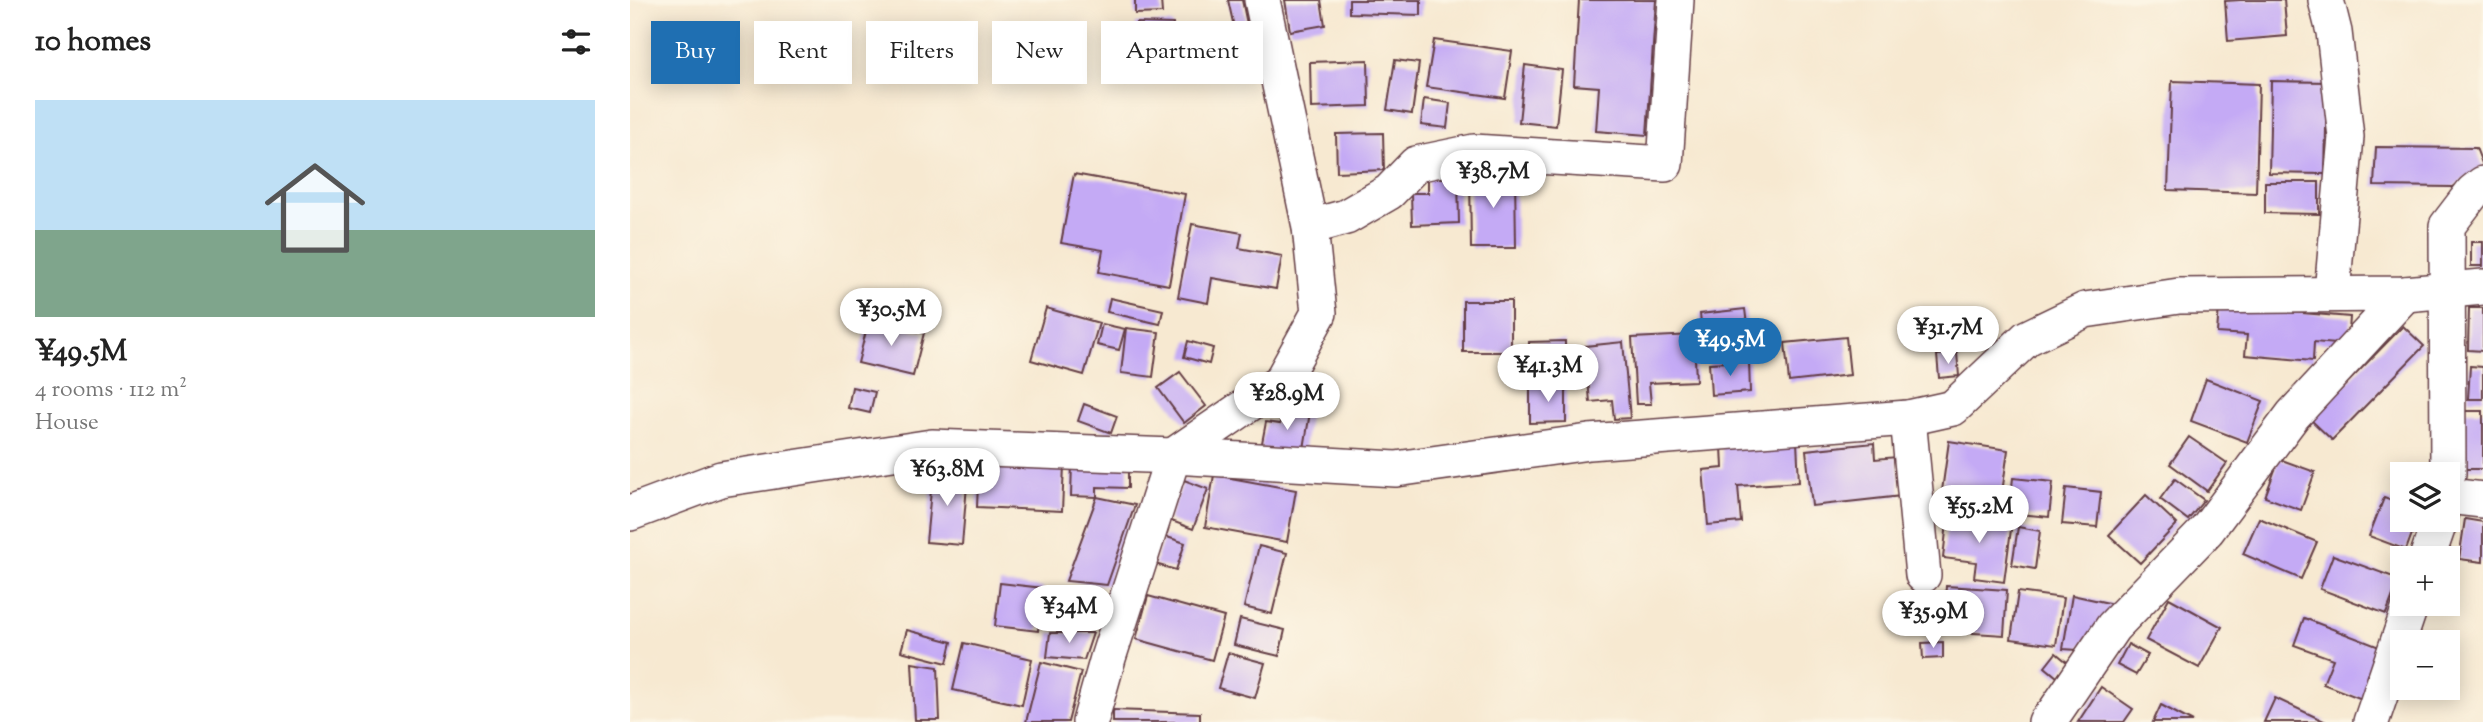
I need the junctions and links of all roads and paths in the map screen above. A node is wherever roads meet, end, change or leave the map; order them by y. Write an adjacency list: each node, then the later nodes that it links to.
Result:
1 (1262, 0): 5 (street)
2 (1676, 0): 5 (street)
3 (2326, 0): 8 (street)
4 (2483, 184): 7 (street)
5 (1310, 227): 11 (street)
6 (2483, 286): 7 (street)
7 (2446, 290): 9 (street); 12 (street)
8 (2332, 293): 9 (street); 10 (street)
9 (2405, 294): 19 (street)
10 (1908, 418): 11 (street); 16 (street)
11 (1173, 456): 15 (street); 18 (street)
12 (2448, 462)
13 (2460, 497): 14 (street)
14 (2483, 500)
15 (630, 513)
16 (1923, 575)
17 (2408, 616): 20 (street)
18 (1090, 722)
19 (2046, 722)
20 (2371, 722)

